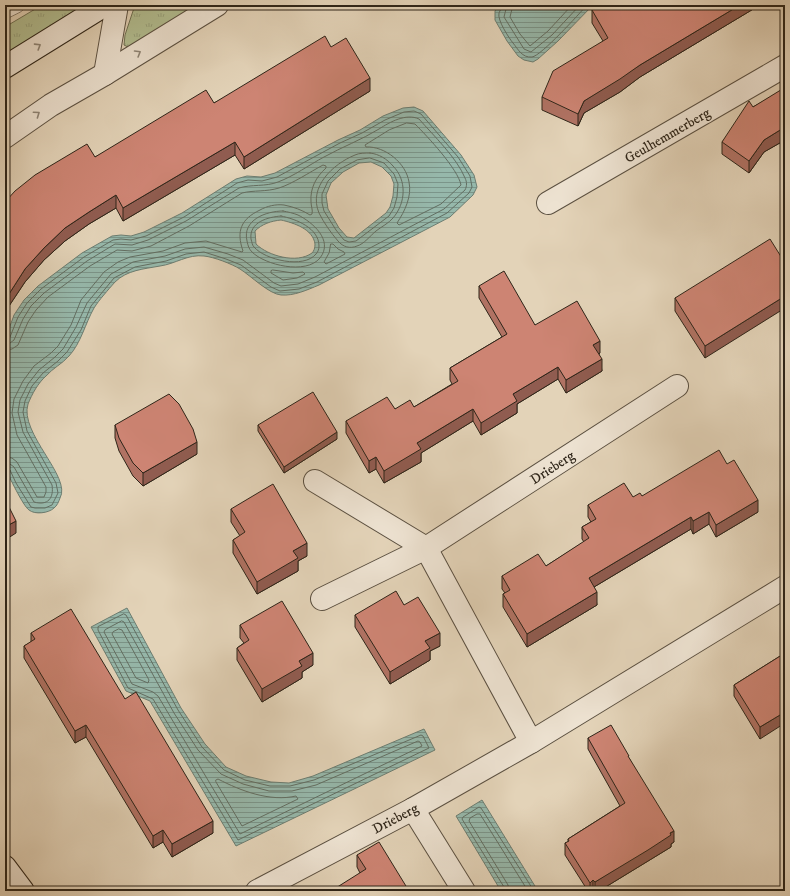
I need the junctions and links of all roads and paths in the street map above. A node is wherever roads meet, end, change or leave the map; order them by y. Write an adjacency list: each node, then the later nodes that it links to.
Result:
1 (17, 5): 5 (lane)
2 (105, 5): 6 (street, one-way to 2)
3 (117, 5): 8 (street)
4 (217, 5): 8 (street, one-way to 4)
5 (5, 11)
6 (5, 66)
7 (785, 66): 10 (street, Geulhemmerberg)
8 (105, 74): 9 (street, one-way to 8)
9 (5, 137)
10 (548, 203)
11 (677, 386): 13 (street, Drieberg)
12 (315, 481): 13 (street)
13 (426, 548): 15 (street, Drieberg); 16 (street)
14 (785, 587): 16 (street, Drieberg)
15 (322, 599)
16 (531, 742): 17 (street, Drieberg)
17 (413, 809): 20 (street, Drieberg); 21 (street)
18 (5, 867): 19 (street)
19 (23, 891)
20 (257, 891)
21 (464, 891)

